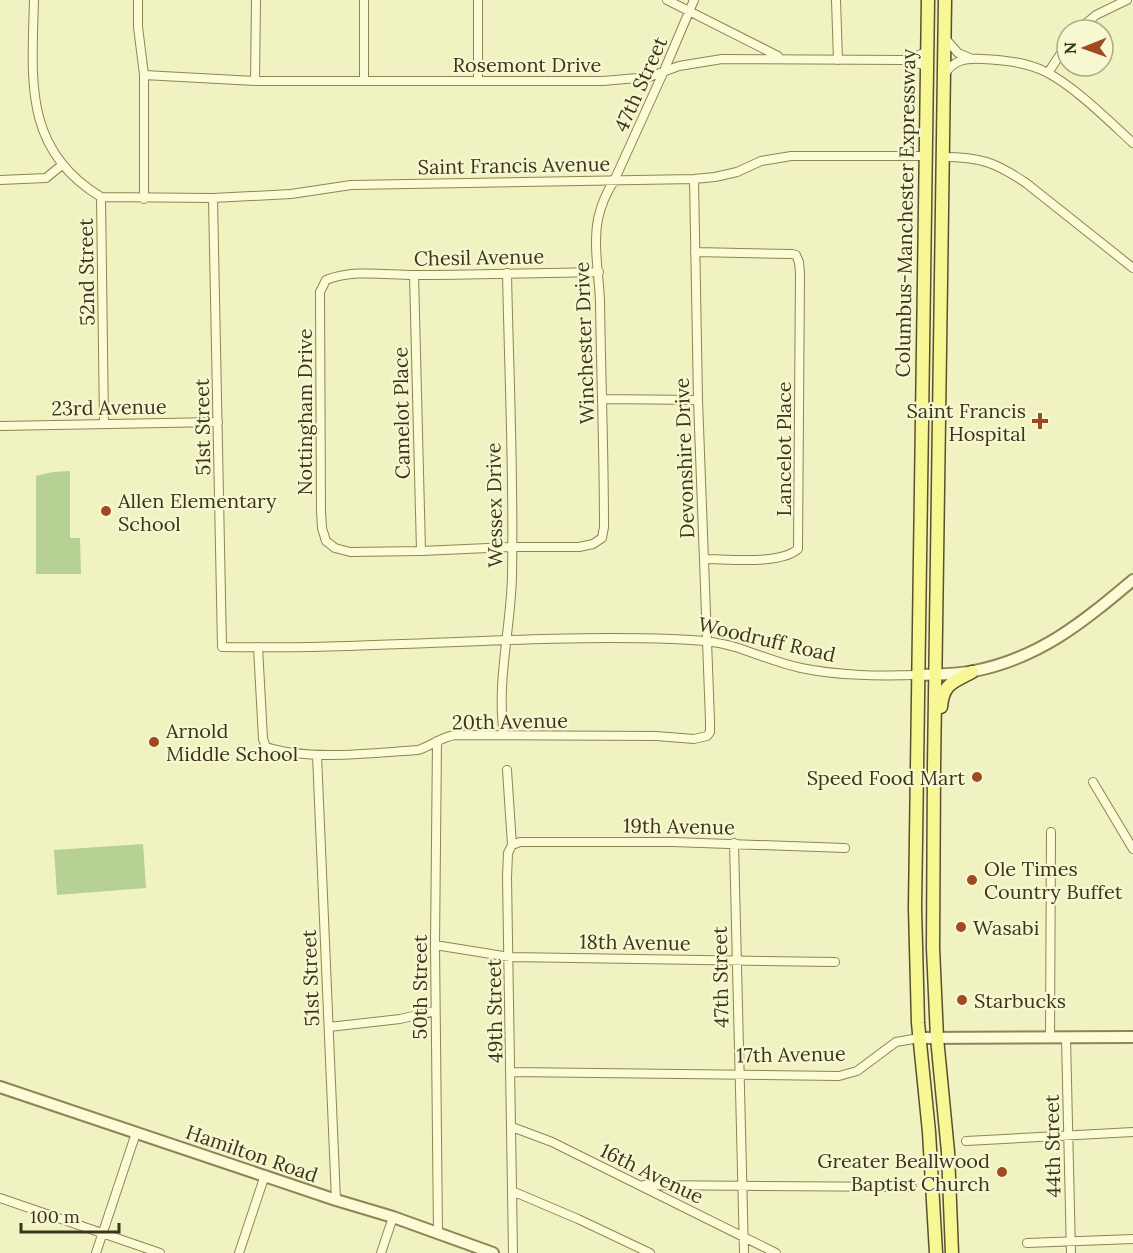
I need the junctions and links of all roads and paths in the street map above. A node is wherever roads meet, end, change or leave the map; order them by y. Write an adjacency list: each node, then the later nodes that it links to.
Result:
1 (34, 0): 32 (street, 52nd Street)
2 (138, 0): 24 (street)
3 (256, 0): 26 (street)
4 (364, 0): 27 (street)
5 (478, 0): 28 (street)
6 (666, 0): 12 (street)
7 (694, 0): 12 (street, 47th Street)
8 (836, 0): 18 (street)
9 (928, 0): 15 (main road, Columbus-Manchester Expressway)
10 (945, 0): 14 (main road, Columbus-Manchester Expressway)
11 (1127, 0): 13 (street)
12 (690, 12): 16 (street); 23 (street, 47th Street)
13 (1092, 18)
14 (945, 37): 17 (street); 25 (main road, Columbus-Manchester Expressway)
15 (926, 52): 19 (street, Rosemont Drive); 21 (main road, Columbus-Manchester Expressway)
16 (782, 58): 18 (street, Rosemont Drive); 23 (street, Rosemont Drive)
17 (974, 59): 22 (street); 25 (street)
18 (838, 60): 19 (street, Rosemont Drive)
19 (907, 60): 21 (street, Rosemont Drive)
20 (1055, 62): 22 (street)
21 (926, 66): 30 (main road, Columbus-Manchester Expressway)
22 (1048, 73): 29 (street)
23 (663, 74): 28 (street, Rosemont Drive); 35 (street, 47th Street)
24 (144, 75): 26 (street, Rosemont Drive); 38 (street)
25 (944, 77): 31 (main road, Columbus-Manchester Expressway)
26 (255, 81): 27 (street, Rosemont Drive)
27 (364, 81): 28 (street, Rosemont Drive)
28 (478, 81)
29 (1133, 142)
30 (924, 156): 33 (street, Saint Francis Avenue); 47 (main road, Columbus-Manchester Expressway)
31 (943, 157): 40 (street); 51 (main road, Columbus-Manchester Expressway)
32 (62, 165): 34 (street); 36 (street, 52nd Street)
33 (694, 179): 35 (street, Saint Francis Avenue); 39 (street, Devonshire Drive)
34 (0, 180)
35 (614, 181): 37 (street, Saint Francis Avenue); 41 (street, Winchester Drive)
36 (101, 197): 38 (street, Saint Francis Avenue); 49 (street, 52nd Street)
37 (213, 198): 38 (street, Saint Francis Avenue); 48 (street, 51st Street)
38 (144, 199)
39 (695, 252): 46 (street, Devonshire Drive); 54 (street, Lancelot Place)
40 (1133, 268)
41 (599, 272): 42 (street, Chesil Avenue); 45 (street, Winchester Drive)
42 (507, 273): 44 (street, Chesil Avenue); 52 (street, Wessex Drive)
43 (359, 274): 44 (street, Chesil Avenue); 53 (street, Nottingham Drive)
44 (414, 275): 53 (street, Camelot Place)
45 (603, 399): 46 (street); 52 (street, Winchester Drive)
46 (698, 400): 54 (street, Devonshire Drive)
47 (922, 412): 51 (main road); 61 (main road, Columbus-Manchester Expressway)
48 (218, 422): 49 (street, 23rd Avenue); 58 (street, 51st Street)
49 (104, 424): 50 (street, 23rd Avenue)
50 (0, 426)
51 (939, 478): 60 (main road, Columbus-Manchester Expressway)
52 (512, 547): 53 (street); 56 (street, Wessex Drive)
53 (421, 551)
54 (705, 559): 57 (street, Devonshire Drive)
55 (1133, 580): 59 (street, Woodruff Road)
56 (508, 640): 57 (street, Woodruff Road); 58 (street, Woodruff Road); 62 (street, Wessex Drive)
57 (708, 641): 61 (street, Woodruff Road); 63 (street, Devonshire Drive)
58 (258, 647): 66 (street, 20th Avenue)
59 (972, 672): 60 (street, Woodruff Road); 64 (main road)
60 (936, 674): 61 (street, Woodruff Road); 64 (main road, Columbus-Manchester Expressway)
61 (918, 675): 81 (main road, Columbus-Manchester Expressway)
62 (504, 735): 63 (street, 20th Avenue); 65 (street, 20th Avenue)
63 (706, 735)
64 (934, 736): 82 (main road, Columbus-Manchester Expressway)
65 (437, 741): 66 (street, 20th Avenue); 74 (street, 50th Street)
66 (317, 755): 79 (street, 51st Street)
67 (507, 770): 71 (street, 49th Street)
68 (1093, 782): 73 (street)
69 (1051, 832): 83 (street)
70 (734, 843): 71 (street, 19th Avenue); 72 (street, 19th Avenue); 76 (street, 47th Street)
71 (512, 845): 75 (street, 49th Street)
72 (845, 848)
73 (1133, 849)
74 (435, 945): 75 (street, 18th Avenue); 78 (street, 50th Street)
75 (510, 957): 76 (street, 18th Avenue); 85 (street, 49th Street)
76 (735, 960): 77 (street, 18th Avenue); 86 (street, 47th Street)
77 (835, 962)
78 (435, 1011): 79 (street); 101 (street, 50th Street)
79 (329, 1027): 99 (street, 51st Street)
80 (1133, 1037): 84 (street, 17th Avenue)
81 (919, 1038): 82 (street, 17th Avenue); 86 (street, 17th Avenue); 116 (main road, Columbus-Manchester Expressway)
82 (937, 1038): 83 (street, 17th Avenue); 117 (main road, Columbus-Manchester Expressway)
83 (1050, 1038): 84 (street, 17th Avenue)
84 (1066, 1038): 91 (street, 44th Street)
85 (512, 1072): 86 (street, 17th Avenue); 88 (street, 49th Street)
86 (739, 1073): 95 (street, 47th Street)
87 (0, 1087): 90 (street, Hamilton Road)
88 (512, 1127): 94 (street, 16th Avenue); 97 (street, 49th Street)
89 (1133, 1132): 91 (street)
90 (136, 1133): 93 (street, Hamilton Road); 102 (street)
91 (1068, 1135): 92 (street); 105 (street, 44th Street)
92 (966, 1141)
93 (265, 1175): 99 (street, Hamilton Road); 109 (street)
94 (642, 1185): 95 (street); 103 (street, 16th Avenue)
95 (743, 1186): 96 (street); 103 (street, 47th Street)
96 (912, 1187)
97 (512, 1191): 112 (street, 49th Street); 113 (street)
98 (0, 1198): 102 (street)
99 (336, 1200): 100 (street, Hamilton Road)
100 (393, 1217): 101 (street, Hamilton Road); 110 (street)
101 (438, 1233): 111 (street, Hamilton Road)
102 (102, 1234): 107 (street); 108 (street)
103 (743, 1237): 114 (street, 47th Street); 115 (street, 16th Avenue)
104 (1133, 1239): 105 (street)
105 (1070, 1240): 106 (street); 118 (street, 44th Street)
106 (1028, 1243)
107 (96, 1253)
108 (160, 1253)
109 (239, 1253)
110 (381, 1253)
111 (493, 1253)
112 (513, 1253)
113 (650, 1253)
114 (744, 1253)
115 (776, 1253)
116 (936, 1253)
117 (952, 1253)
118 (1071, 1253)

